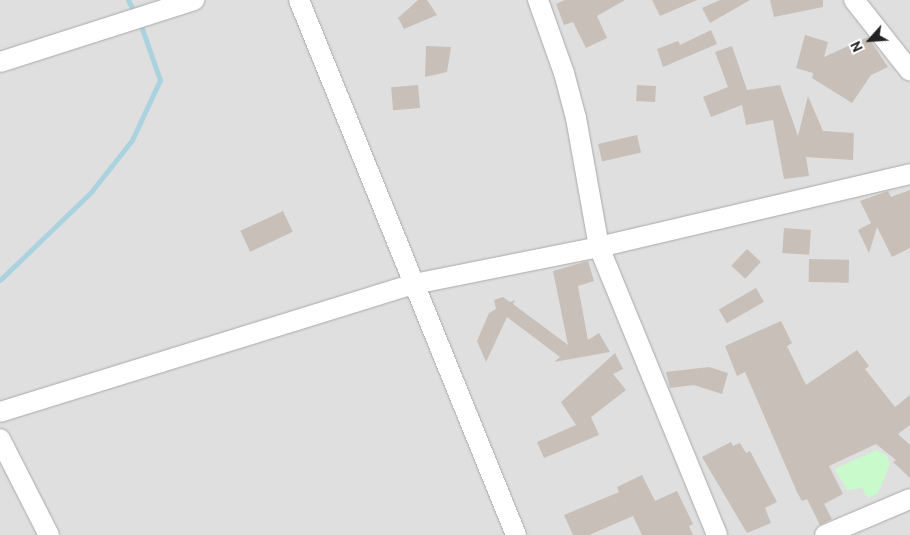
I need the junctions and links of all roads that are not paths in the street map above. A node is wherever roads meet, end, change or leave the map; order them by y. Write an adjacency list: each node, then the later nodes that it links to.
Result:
1 (194, 0): 5 (street)
2 (299, 0): 9 (street)
3 (538, 0): 8 (street)
4 (854, 0): 6 (street)
5 (0, 62)
6 (910, 71)
7 (910, 174): 8 (street)
8 (599, 247): 9 (street); 15 (street)
9 (414, 284): 10 (street); 14 (street)
10 (0, 412)
11 (0, 439): 13 (street)
12 (910, 499): 16 (street)
13 (49, 535)
14 (516, 535)
15 (717, 535)
16 (825, 535)

